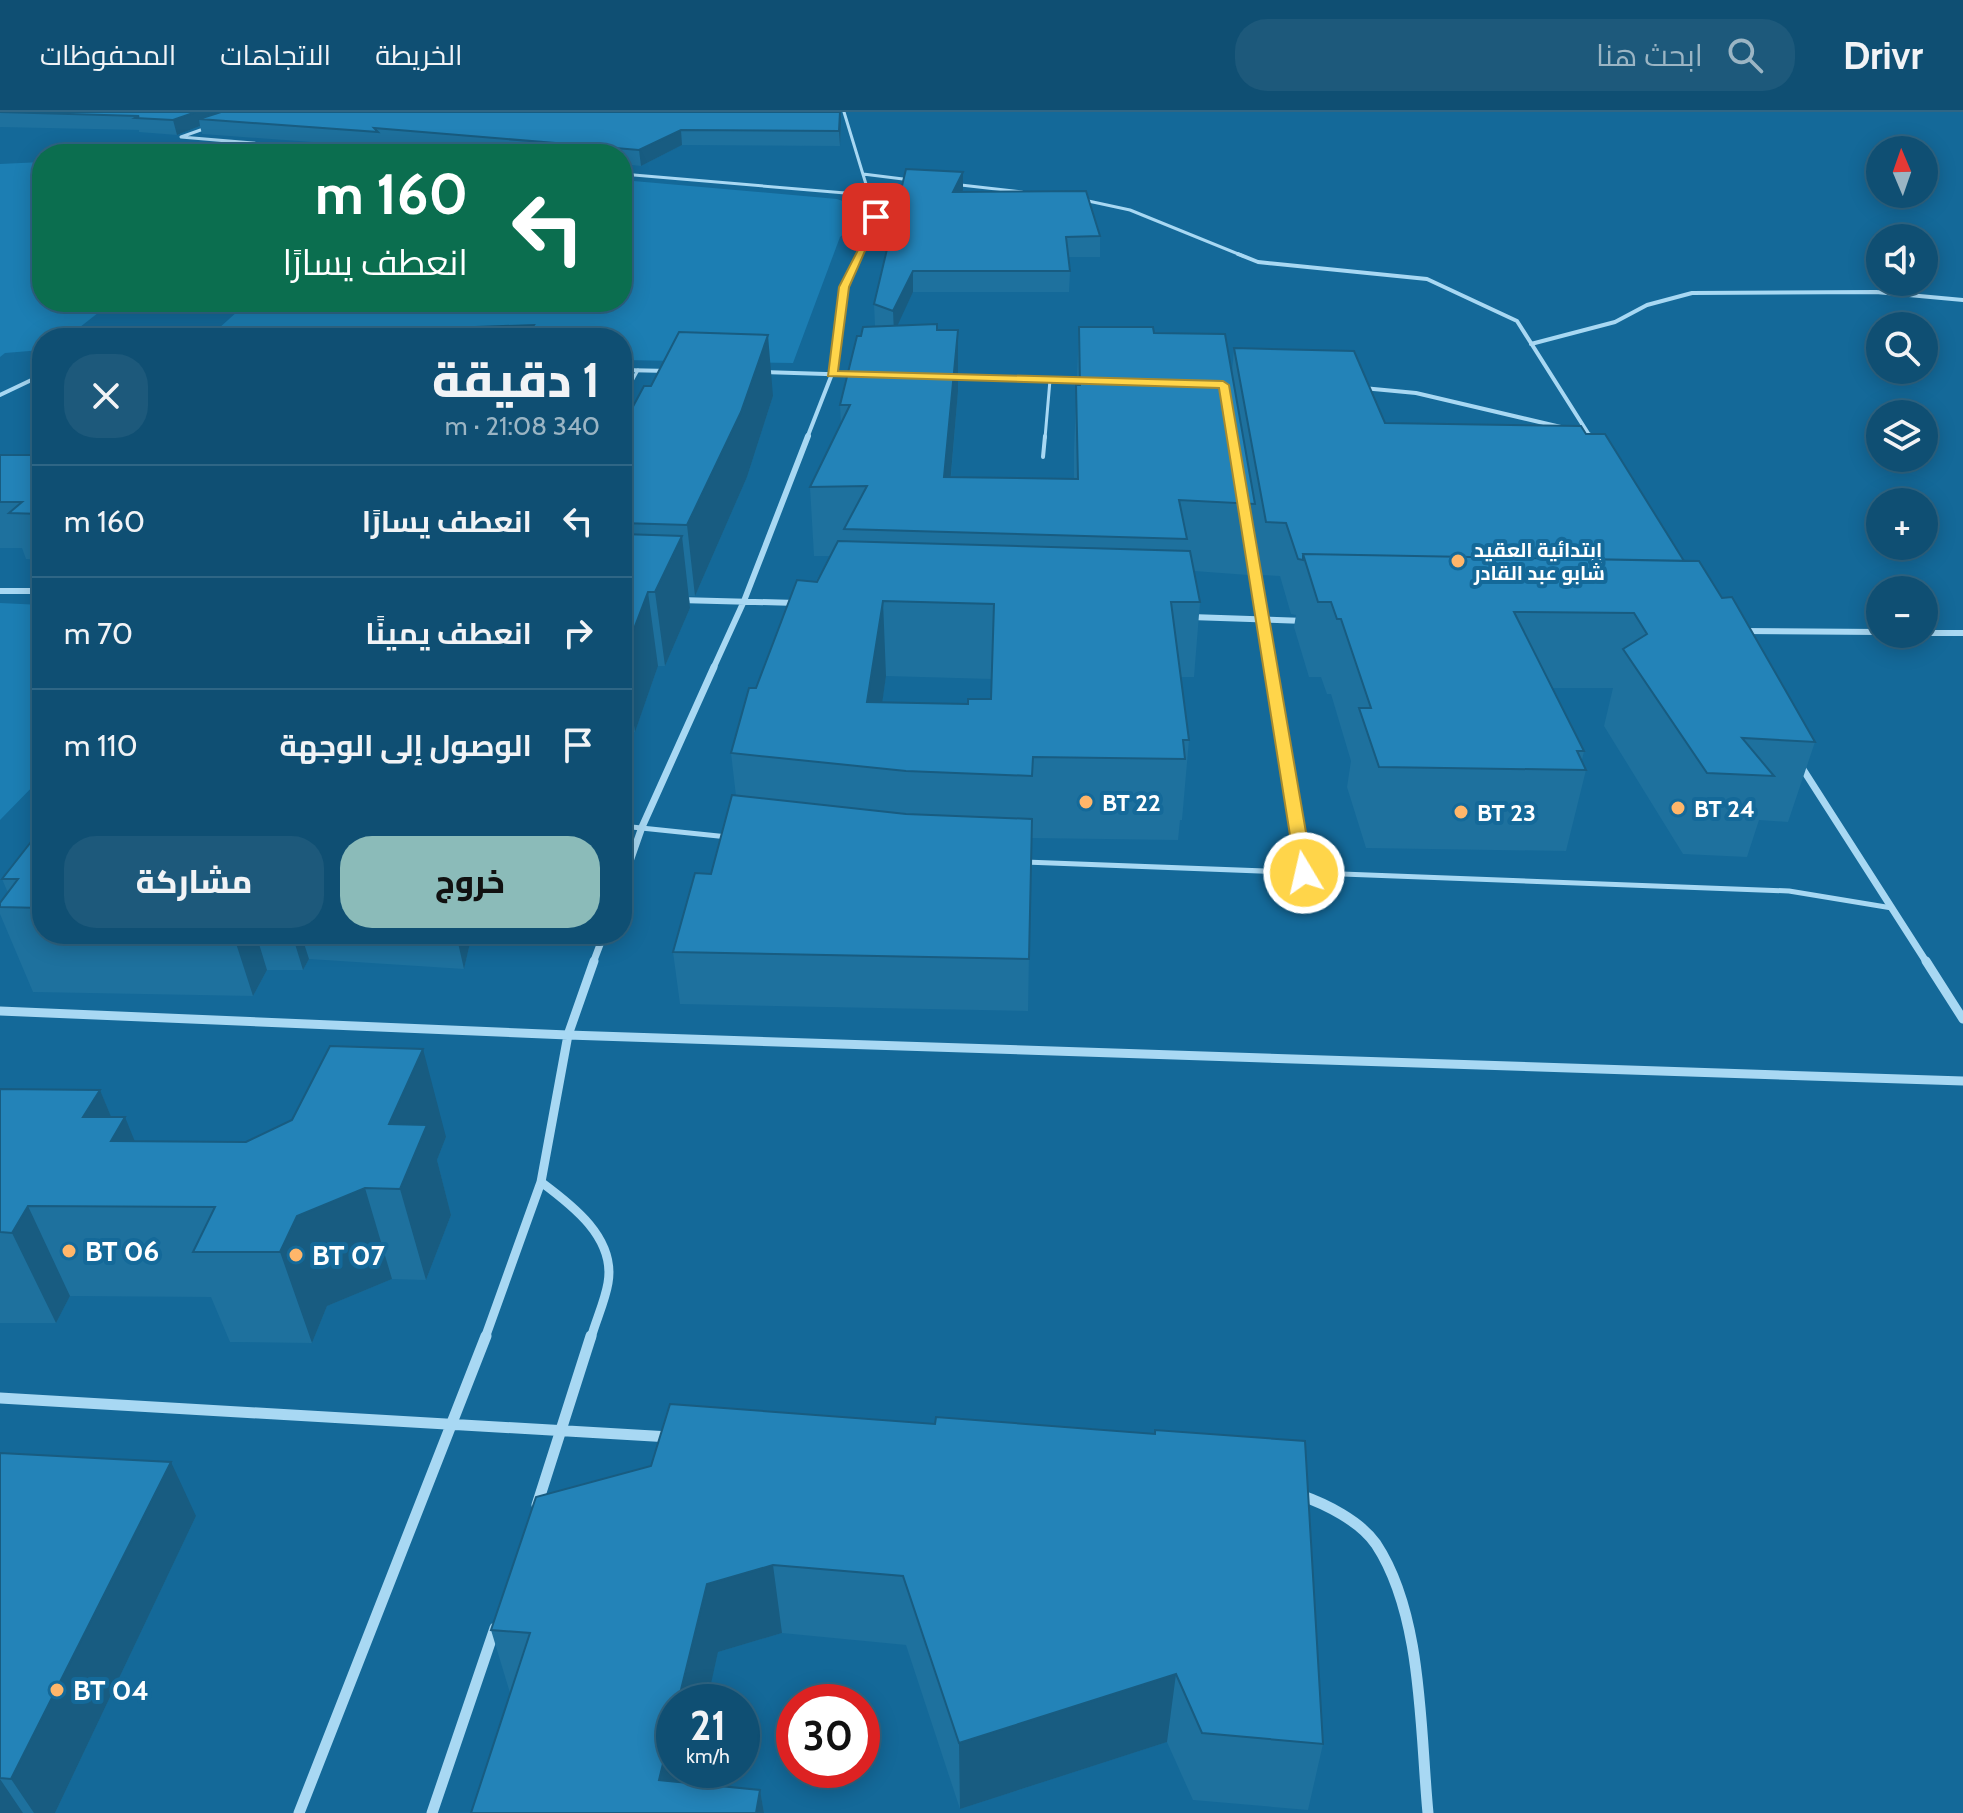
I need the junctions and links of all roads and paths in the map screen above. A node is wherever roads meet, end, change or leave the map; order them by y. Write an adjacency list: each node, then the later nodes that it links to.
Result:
1 (844, 112): 4 (street)
2 (211, 127): 3 (street)
3 (263, 144)
4 (863, 174): 6 (street); 9 (street)
5 (632, 175): 9 (street)
6 (926, 181)
7 (942, 183): 8 (street)
8 (1037, 194)
9 (869, 195): 17 (street)
10 (1069, 198): 12 (street)
11 (1963, 300): 12 (street)
12 (1531, 344): 26 (street)
13 (632, 370): 14 (street)
14 (638, 370): 15 (street); 22 (lane)
15 (683, 371)
16 (757, 372): 17 (street)
17 (832, 374): 18 (street); 33 (street)
18 (863, 375)
19 (941, 377): 21 (street)
20 (32, 380): 25 (street)
21 (1050, 380): 23 (street); 28 (lane)
22 (632, 381)
23 (1097, 381)
24 (1361, 388): 26 (street)
25 (0, 395)
26 (1589, 434): 27 (street)
27 (1597, 447)
28 (1043, 457)
29 (1248, 526): 36 (street)
30 (0, 591): 31 (street)
31 (32, 591)
32 (668, 600): 33 (street)
33 (744, 601): 34 (street); 44 (street)
34 (807, 604)
35 (1186, 617): 36 (street)
36 (1265, 620): 37 (street); 48 (street)
37 (1311, 621)
38 (1729, 630): 39 (street)
39 (1866, 632)
40 (1938, 633): 41 (street)
41 (1963, 633)
42 (1790, 749): 49 (street)
43 (632, 826): 44 (lane)
44 (642, 827): 45 (lane); 46 (street)
45 (736, 838)
46 (632, 856)
47 (1019, 862): 48 (lane)
48 (1304, 873): 49 (lane)
49 (1892, 908): 52 (street)
50 (600, 944): 53 (street)
51 (0, 1011): 53 (street)
52 (1963, 1019)
53 (568, 1035): 54 (street); 55 (street)
54 (1963, 1081)
55 (541, 1182): 57 (street); 58 (street)
56 (0, 1398): 57 (street)
57 (454, 1425): 58 (street); 63 (street)
58 (563, 1429): 59 (street); 61 (street)
59 (690, 1439)
60 (1292, 1493): 65 (street)
61 (533, 1517)
62 (497, 1621): 64 (street)
63 (299, 1813)
64 (432, 1813)
65 (1428, 1813)

